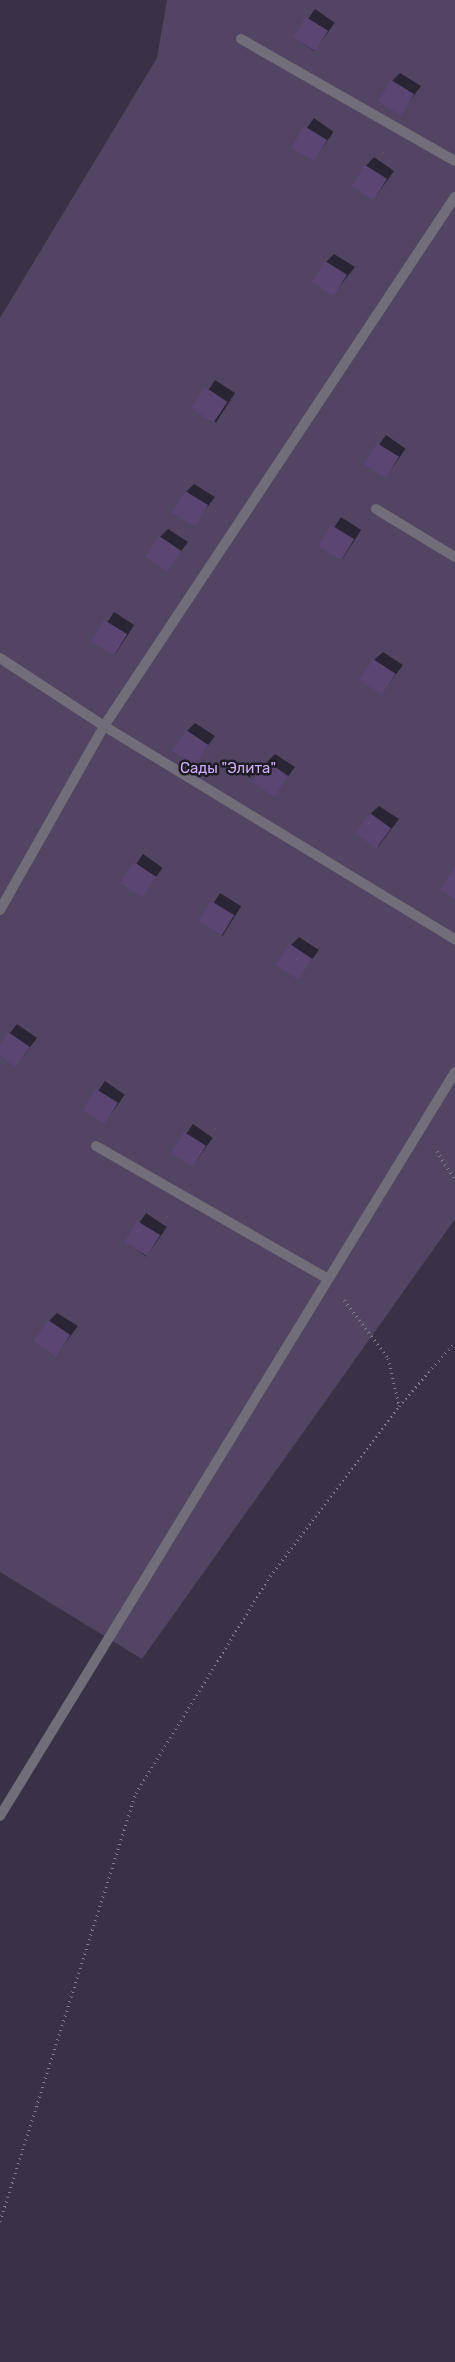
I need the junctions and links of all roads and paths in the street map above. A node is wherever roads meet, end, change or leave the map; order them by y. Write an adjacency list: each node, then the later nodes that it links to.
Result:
1 (241, 39): 2 (street)
2 (455, 161)
3 (455, 197): 7 (street)
4 (376, 509): 5 (street)
5 (455, 557)
6 (0, 658): 7 (street)
7 (104, 726): 8 (street); 9 (street)
8 (0, 910)
9 (455, 939)
10 (455, 1072): 11 (street)
11 (423, 1124): 13 (path); 14 (street)
12 (96, 1146): 14 (street)
13 (455, 1180)
14 (328, 1279): 16 (path); 17 (street)
15 (455, 1342): 16 (path)
16 (400, 1406): 18 (path)
17 (0, 1816)
18 (0, 2220)

